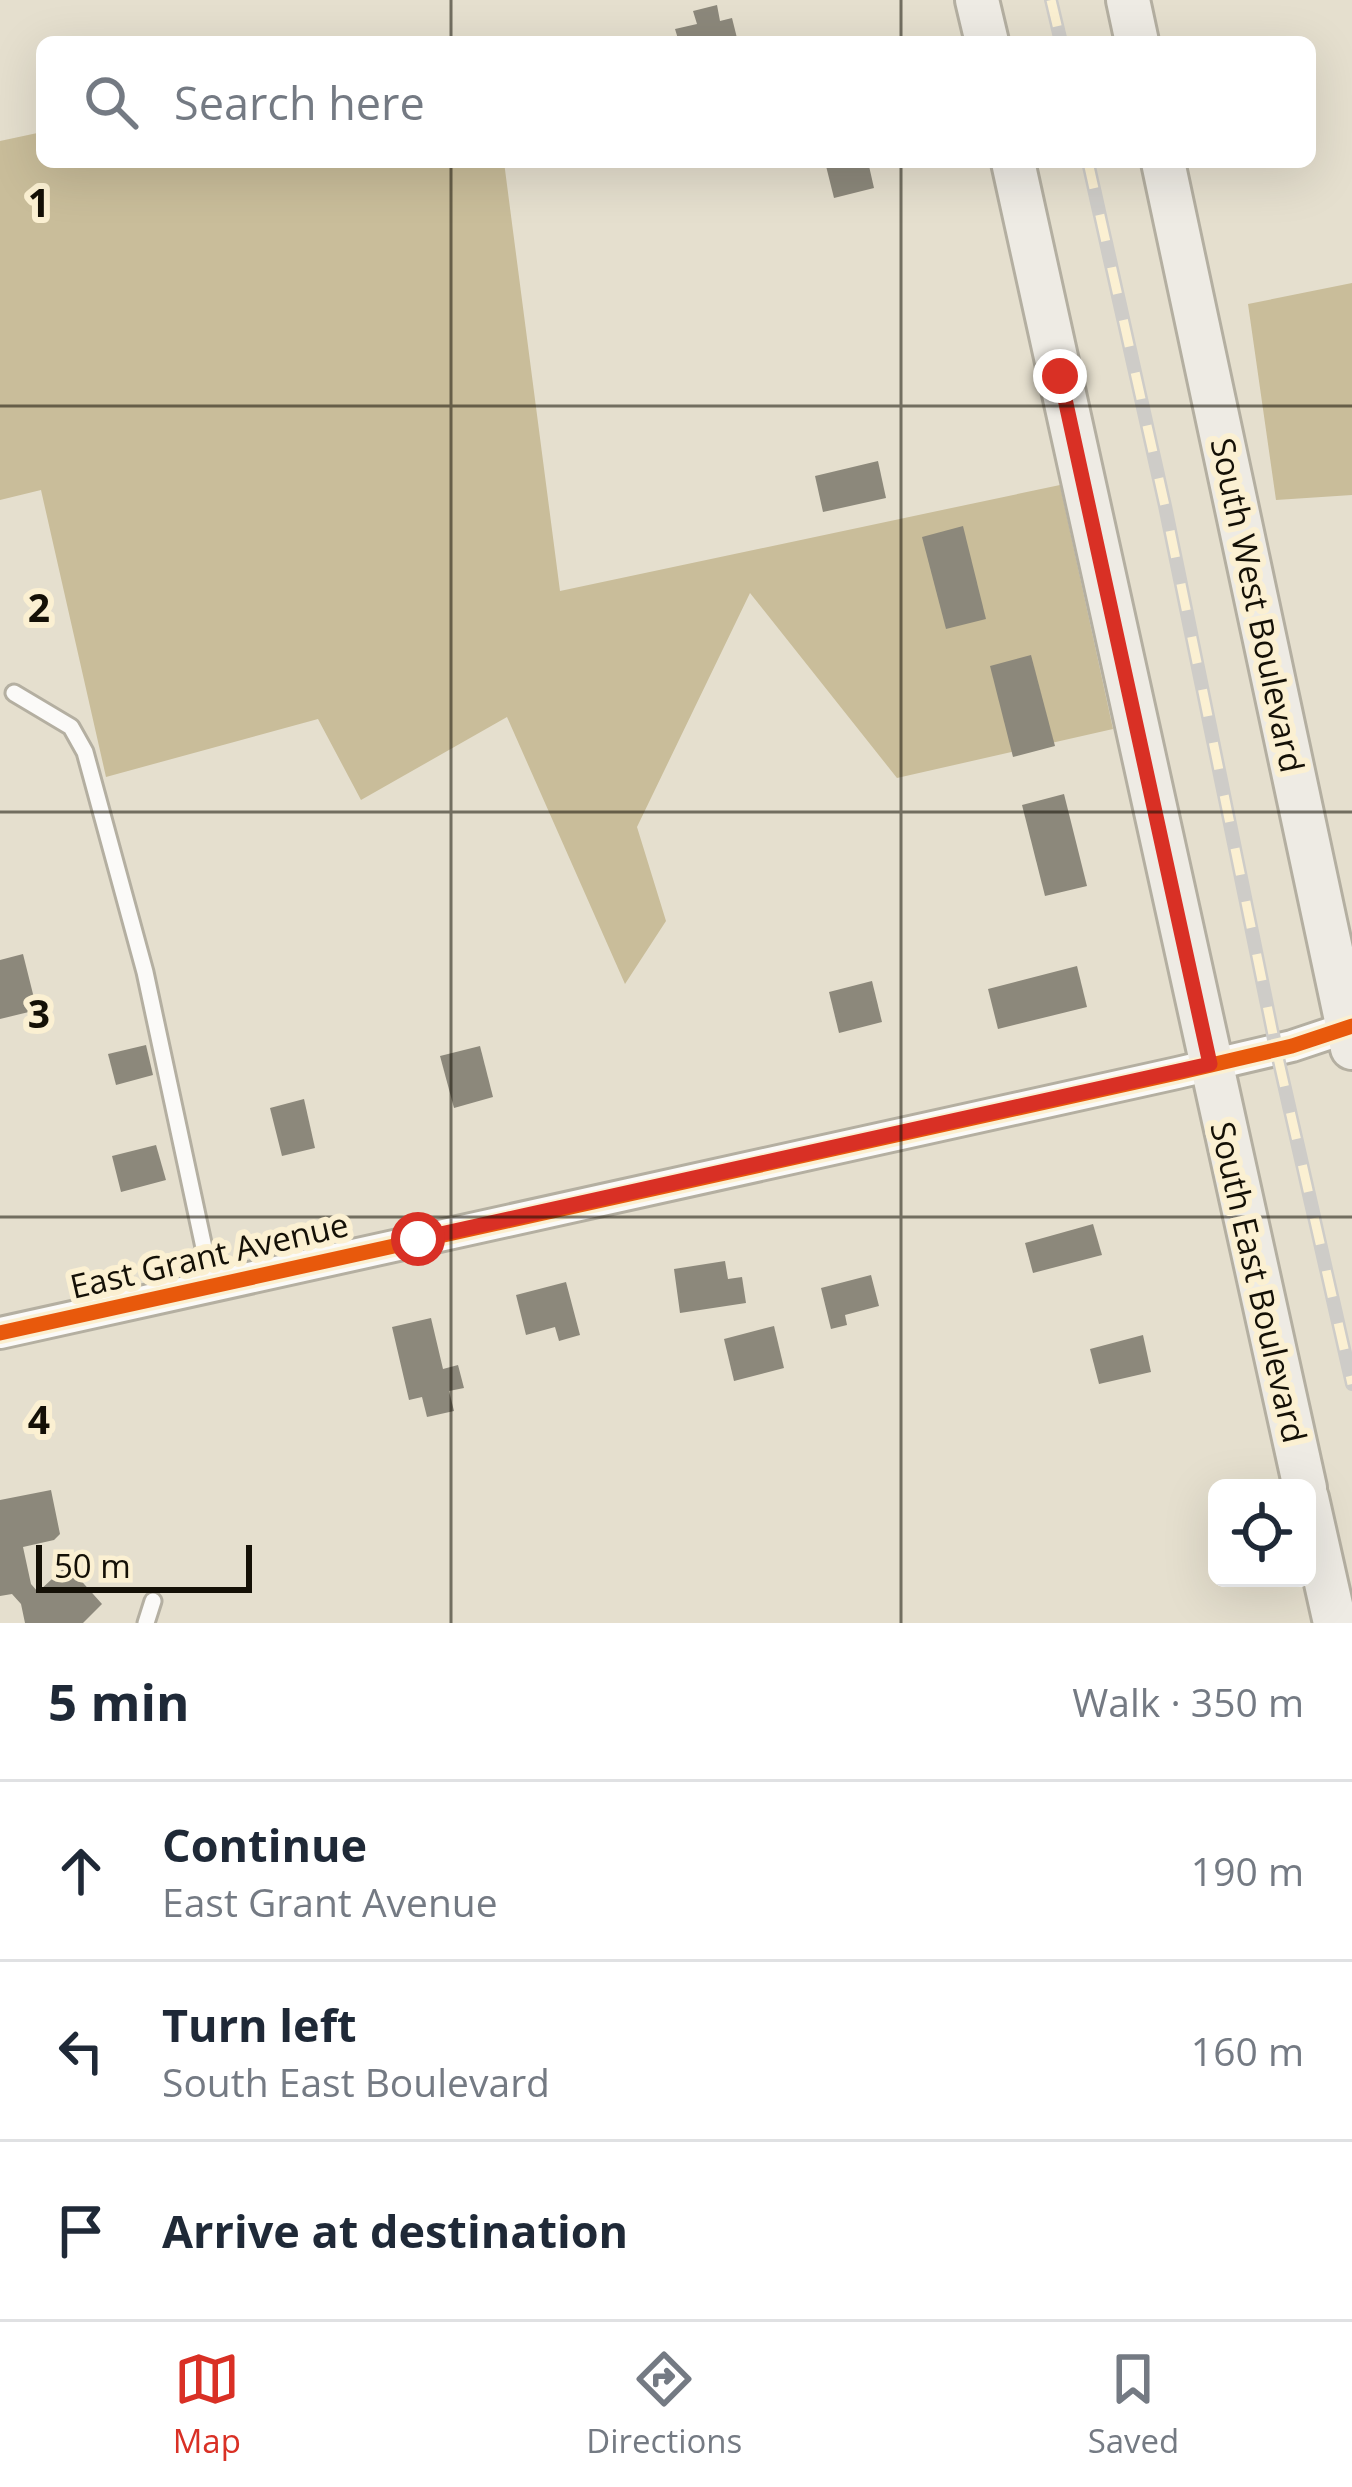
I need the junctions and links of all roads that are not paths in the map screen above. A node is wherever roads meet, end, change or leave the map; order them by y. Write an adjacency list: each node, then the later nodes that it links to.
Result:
1 (977, 0): 3 (main road)
2 (1128, 0): 4 (main road)
3 (986, 36)
4 (1136, 36)
5 (1014, 168): 9 (main road, South East Boulevard)
6 (1164, 168): 8 (main road, South West Boulevard)
7 (14, 693): 10 (lane)
8 (1351, 1034): 9 (street, East Grant Avenue)
9 (1210, 1064): 10 (street, East Grant Avenue); 12 (main road, South East Boulevard)
10 (212, 1285): 11 (street, East Grant Avenue)
11 (0, 1333)
12 (1303, 1479)
13 (1316, 1538): 16 (main road)
14 (153, 1601): 15 (lane)
15 (146, 1623)
16 (1335, 1623)

